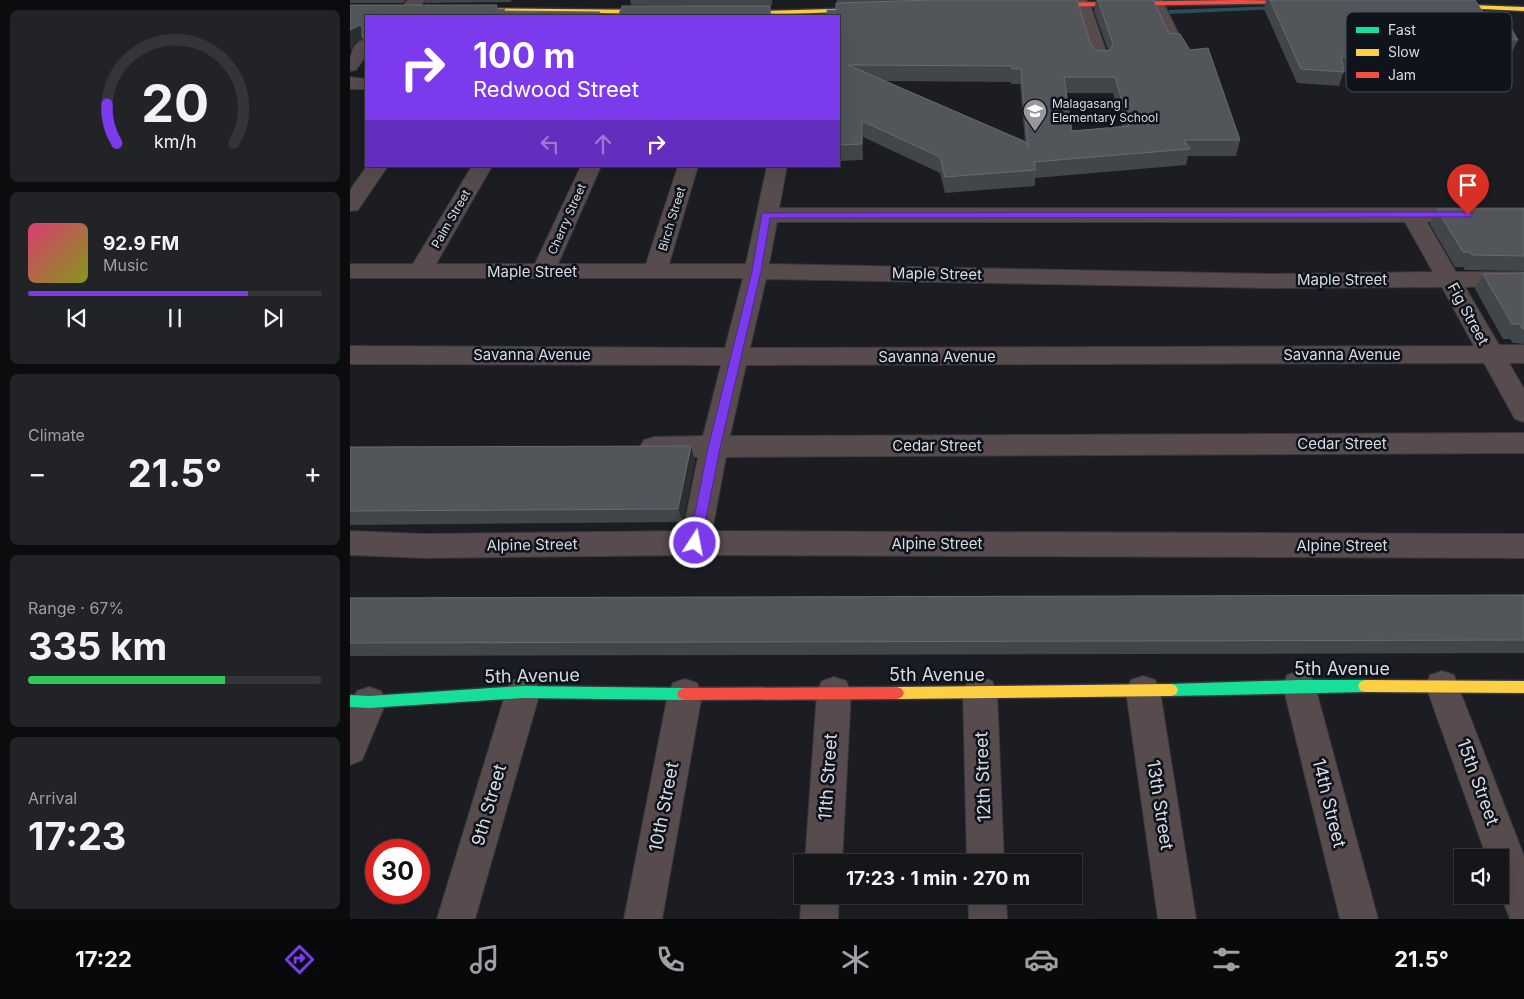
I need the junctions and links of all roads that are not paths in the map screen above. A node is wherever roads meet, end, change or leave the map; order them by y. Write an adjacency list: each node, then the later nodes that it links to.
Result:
1 (1315, 1): 3 (main road)
2 (1028, 2): 4 (main road)
3 (1155, 2): 4 (main road); 12 (street)
4 (1082, 4): 14 (street)
5 (1485, 4): 6 (main road); 7 (main road)
6 (1430, 5)
7 (1524, 9)
8 (454, 10): 10 (main road)
9 (873, 10): 11 (main road)
10 (667, 13)
11 (716, 14)
12 (1174, 43)
13 (361, 57): 15 (street)
14 (1100, 60)
15 (350, 76)
16 (350, 83): 17 (street)
17 (365, 84)
18 (377, 167): 23 (street)
19 (481, 167): 29 (street, Palm Street)
20 (591, 167): 30 (street, Cherry Street)
21 (688, 167): 31 (street, Birch Street)
22 (777, 167): 24 (street)
23 (350, 205)
24 (766, 215): 26 (street); 28 (street)
25 (1524, 215): 26 (street)
26 (1413, 216): 33 (street, Fig Street)
27 (350, 271): 29 (street, Maple Street)
28 (756, 271): 31 (street, Maple Street); 33 (street, Maple Street); 37 (street)
29 (420, 272): 30 (street, Maple Street)
30 (543, 272): 31 (street, Maple Street)
31 (655, 272)
32 (1524, 279): 33 (street, Maple Street)
33 (1449, 280): 36 (street, Fig Street)
34 (1524, 354): 36 (street, Savanna Avenue)
35 (350, 355): 37 (street, Savanna Avenue)
36 (1491, 355): 37 (street, Savanna Avenue); 38 (street, Fig Street)
37 (734, 356): 41 (street)
38 (1524, 412)
39 (1524, 443): 41 (street, Cedar Street)
40 (625, 447): 41 (street, Cedar Street)
41 (714, 448): 43 (street)
42 (350, 543): 43 (street, Alpine Street)
43 (695, 543): 44 (street, Alpine Street)
44 (1524, 546)
45 (1298, 686): 46 (main road, 5th Avenue); 48 (main road, 5th Avenue); 65 (street, 14th Street)
46 (1442, 686): 47 (main road, 5th Avenue); 59 (street, 15th Street)
47 (1524, 687)
48 (1143, 691): 51 (main road, 5th Avenue); 64 (street, 13th Street)
49 (522, 692): 52 (main road, 5th Avenue); 53 (main road, 5th Avenue); 60 (street, 9th Street)
50 (834, 692): 51 (main road, 5th Avenue); 52 (main road, 5th Avenue); 55 (street, 11th Street)
51 (980, 692): 56 (street, 12th Street)
52 (685, 694): 61 (street, 10th Street)
53 (359, 701): 54 (street)
54 (350, 748)
55 (823, 854)
56 (986, 854)
57 (820, 904): 62 (street)
58 (987, 904): 63 (street)
59 (1524, 906)
60 (456, 919)
61 (642, 919)
62 (819, 919)
63 (988, 919)
64 (1177, 919)
65 (1358, 919)

